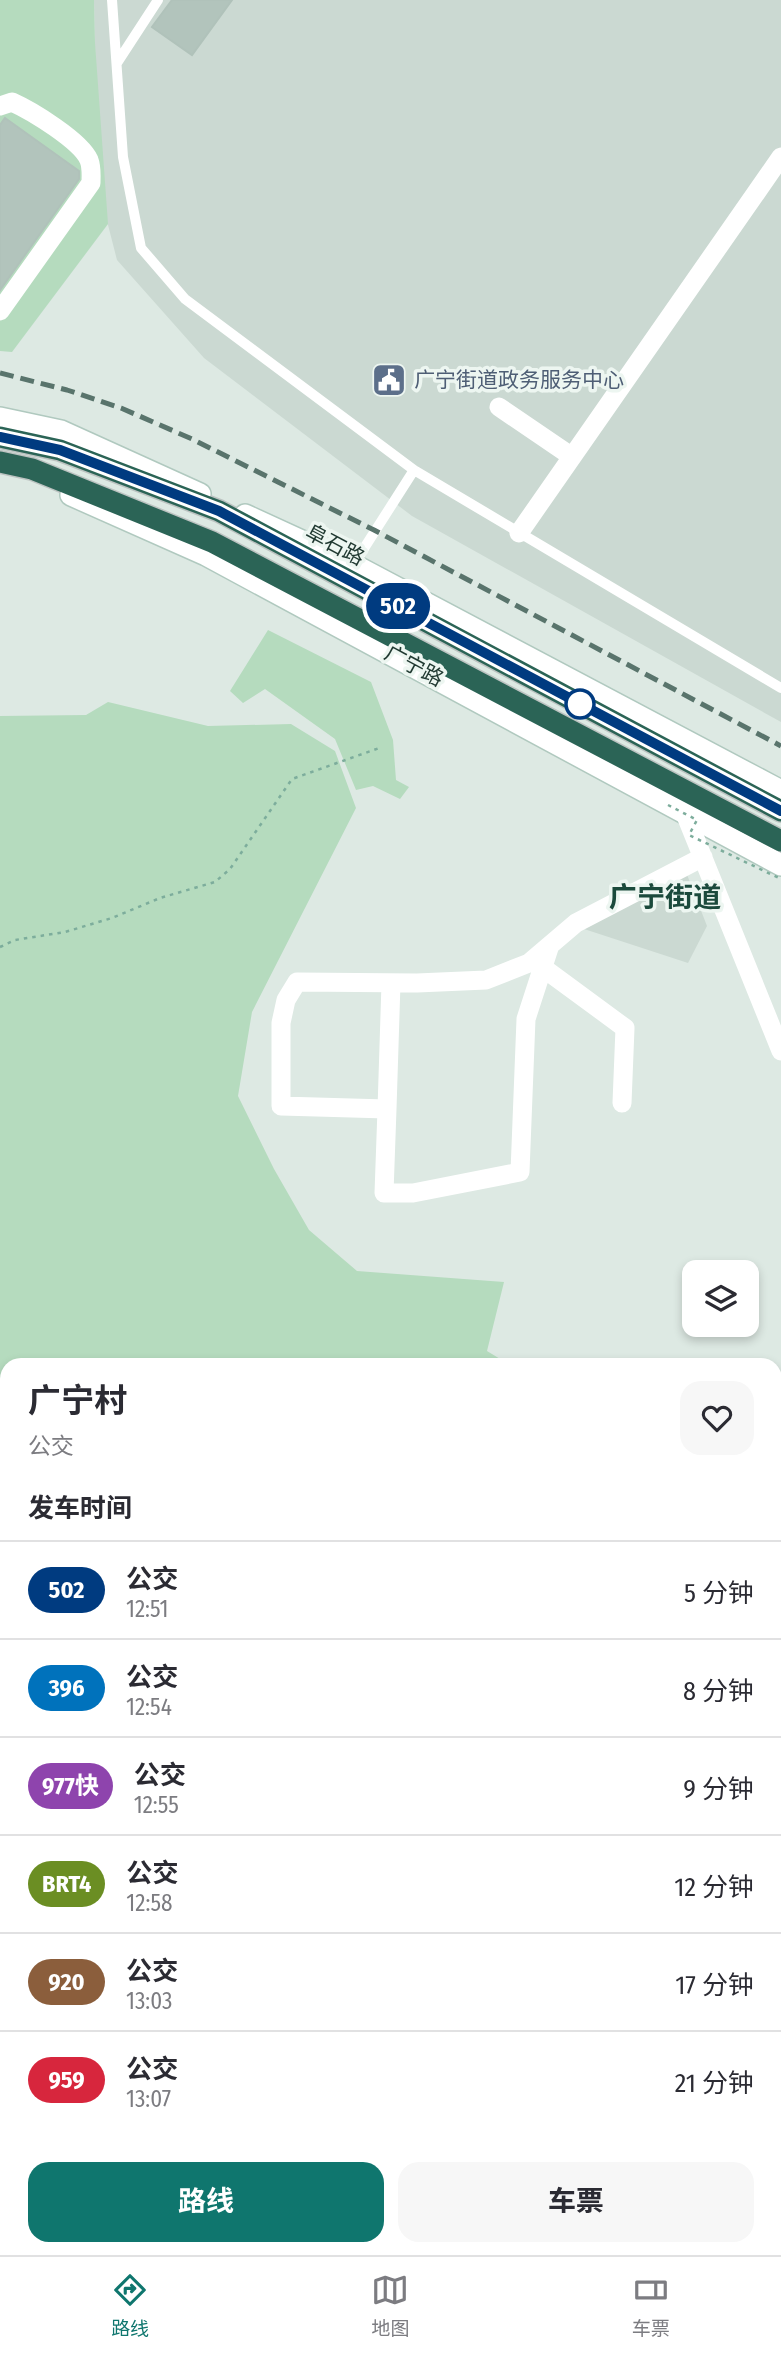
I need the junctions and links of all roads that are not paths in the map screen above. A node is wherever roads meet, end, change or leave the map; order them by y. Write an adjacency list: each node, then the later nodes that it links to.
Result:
1 (112, 0): 3 (lane)
2 (158, 0): 3 (lane)
3 (116, 63): 13 (lane)
4 (0, 106): 6 (street)
5 (781, 157): 10 (street)
6 (0, 311)
7 (499, 407): 10 (street)
8 (0, 418): 15 (street)
9 (0, 437): 19 (highway, 阜石路)
10 (571, 456): 14 (street)
11 (0, 462): 20 (highway)
12 (0, 469): 18 (street, 广宁路)
13 (414, 470): 14 (lane); 15 (lane)
14 (519, 533): 16 (lane)
15 (354, 565): 17 (street)
16 (781, 688)
17 (781, 791)
18 (676, 808): 21 (street); 22 (street, 广宁路)
19 (781, 811)
20 (781, 841)
21 (703, 857): 23 (street); 26 (street)
22 (781, 864)
23 (549, 947): 24 (street); 25 (street)
24 (542, 967): 27 (street); 28 (street)
25 (391, 983): 28 (street); 28 (street)
26 (781, 1051)
27 (622, 1102)
28 (387, 1109)

